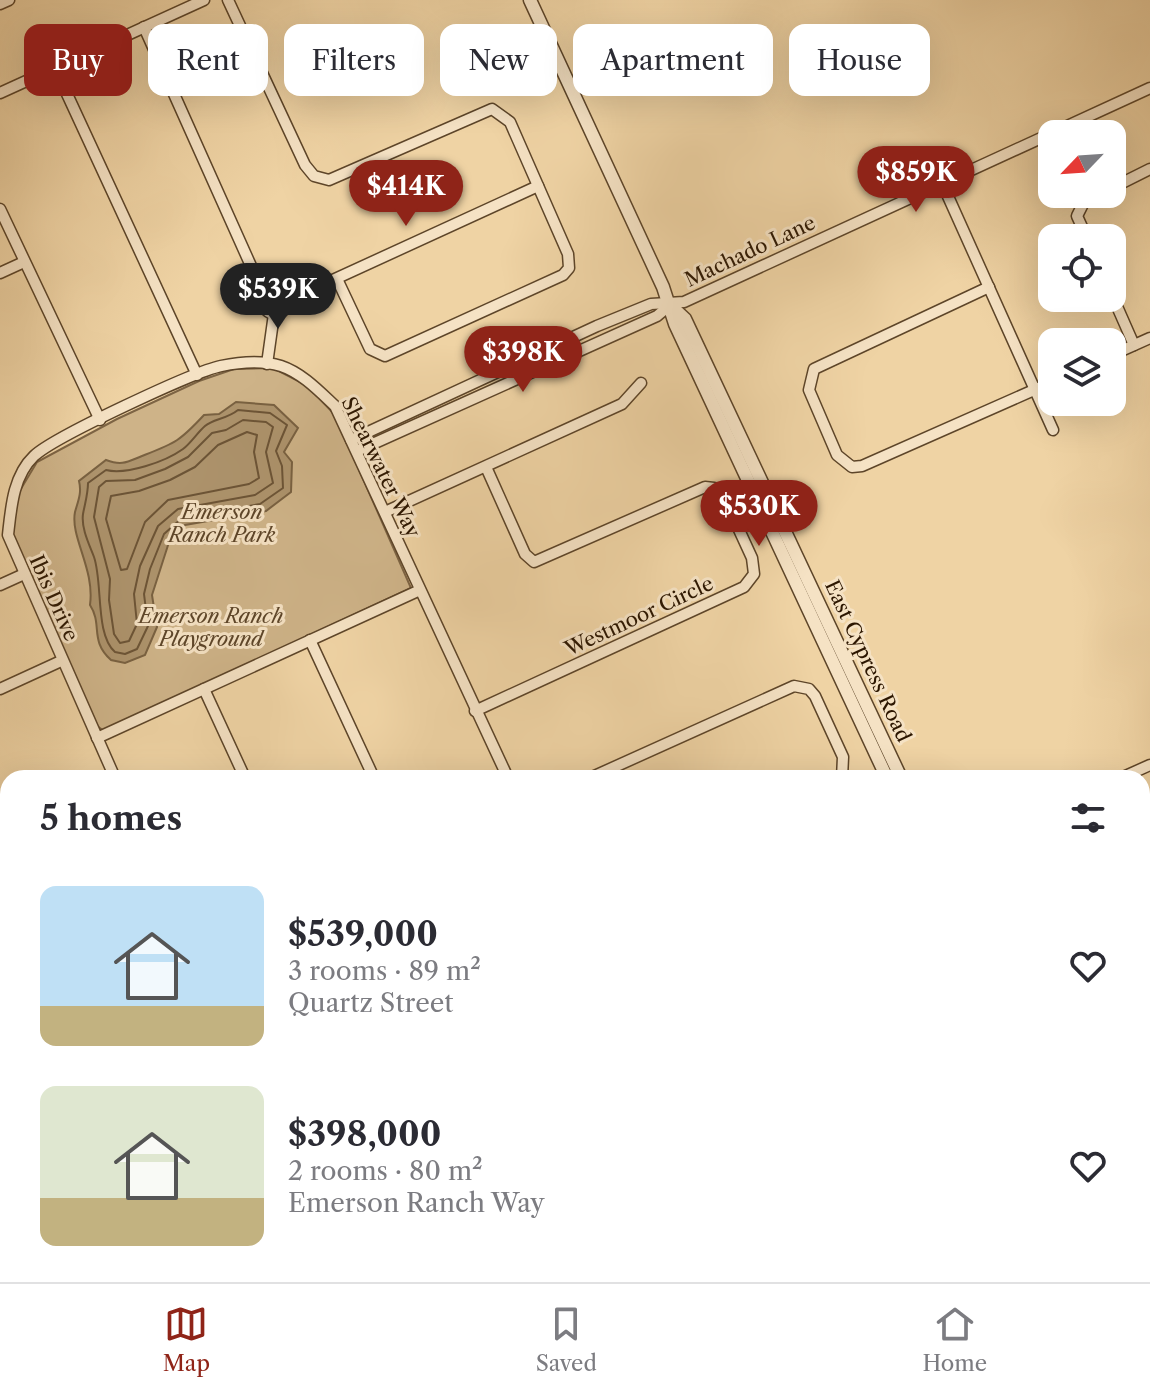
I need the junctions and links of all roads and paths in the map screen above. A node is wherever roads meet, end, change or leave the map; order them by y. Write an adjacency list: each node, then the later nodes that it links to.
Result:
1 (9, 0): 5 (street)
2 (204, 0): 6 (street)
3 (228, 0): 15 (street)
4 (530, 0): 23 (street, East Cypress Road)
5 (0, 4)
6 (144, 27): 7 (street); 21 (street)
7 (132, 33)
8 (24, 82): 10 (street)
9 (1150, 88): 14 (street, Machado Lane)
10 (0, 93)
11 (68, 96): 30 (street)
12 (1150, 169): 13 (street)
13 (1126, 181)
14 (942, 183): 20 (street); 23 (street, Machado Lane)
15 (538, 186): 19 (street); 19 (street)
16 (0, 209): 17 (street)
17 (24, 262): 18 (street); 34 (street)
18 (0, 273)
19 (337, 279): 22 (street)
20 (989, 287): 33 (street); 33 (street)
21 (264, 295): 22 (street); 25 (street)
22 (287, 301): 25 (street)
23 (670, 305): 36 (street); 37 (street); 55 (street, East Cypress Road); 56 (street, East Cypress Road)
24 (1119, 312): 27 (street)
25 (274, 314): 29 (street)
26 (1150, 338): 27 (street)
27 (1134, 345): 28 (street)
28 (1126, 349)
29 (267, 364): 30 (street, Shearwater Way); 36 (street, Shearwater Way)
30 (197, 375): 34 (street, Shearwater Way)
31 (641, 383): 38 (street)
32 (1038, 388): 33 (street)
33 (1035, 389): 35 (street)
34 (100, 420): 40 (street, Ibis Drive)
35 (1053, 430)
36 (351, 440): 37 (street, Shearwater Way)
37 (357, 451): 39 (street, Shearwater Way)
38 (486, 467): 39 (street); 47 (street, Westmoor Circle)
39 (385, 512): 42 (street, Shearwater Way)
40 (22, 575): 41 (street); 44 (street, Ibis Drive)
41 (0, 585)
42 (420, 590): 43 (street); 47 (street, Shearwater Way)
43 (310, 640): 46 (street); 51 (street)
44 (61, 661): 45 (street); 48 (street, Ibis Drive)
45 (0, 689)
46 (204, 689): 48 (street); 50 (street)
47 (475, 711): 52 (street, Shearwater Way)
48 (97, 738): 49 (street, Ibis Drive)
49 (111, 770)
50 (241, 770)
51 (370, 770)
52 (504, 770)
53 (608, 770): 54 (street)
54 (842, 770)
55 (883, 770)
56 (897, 770)

